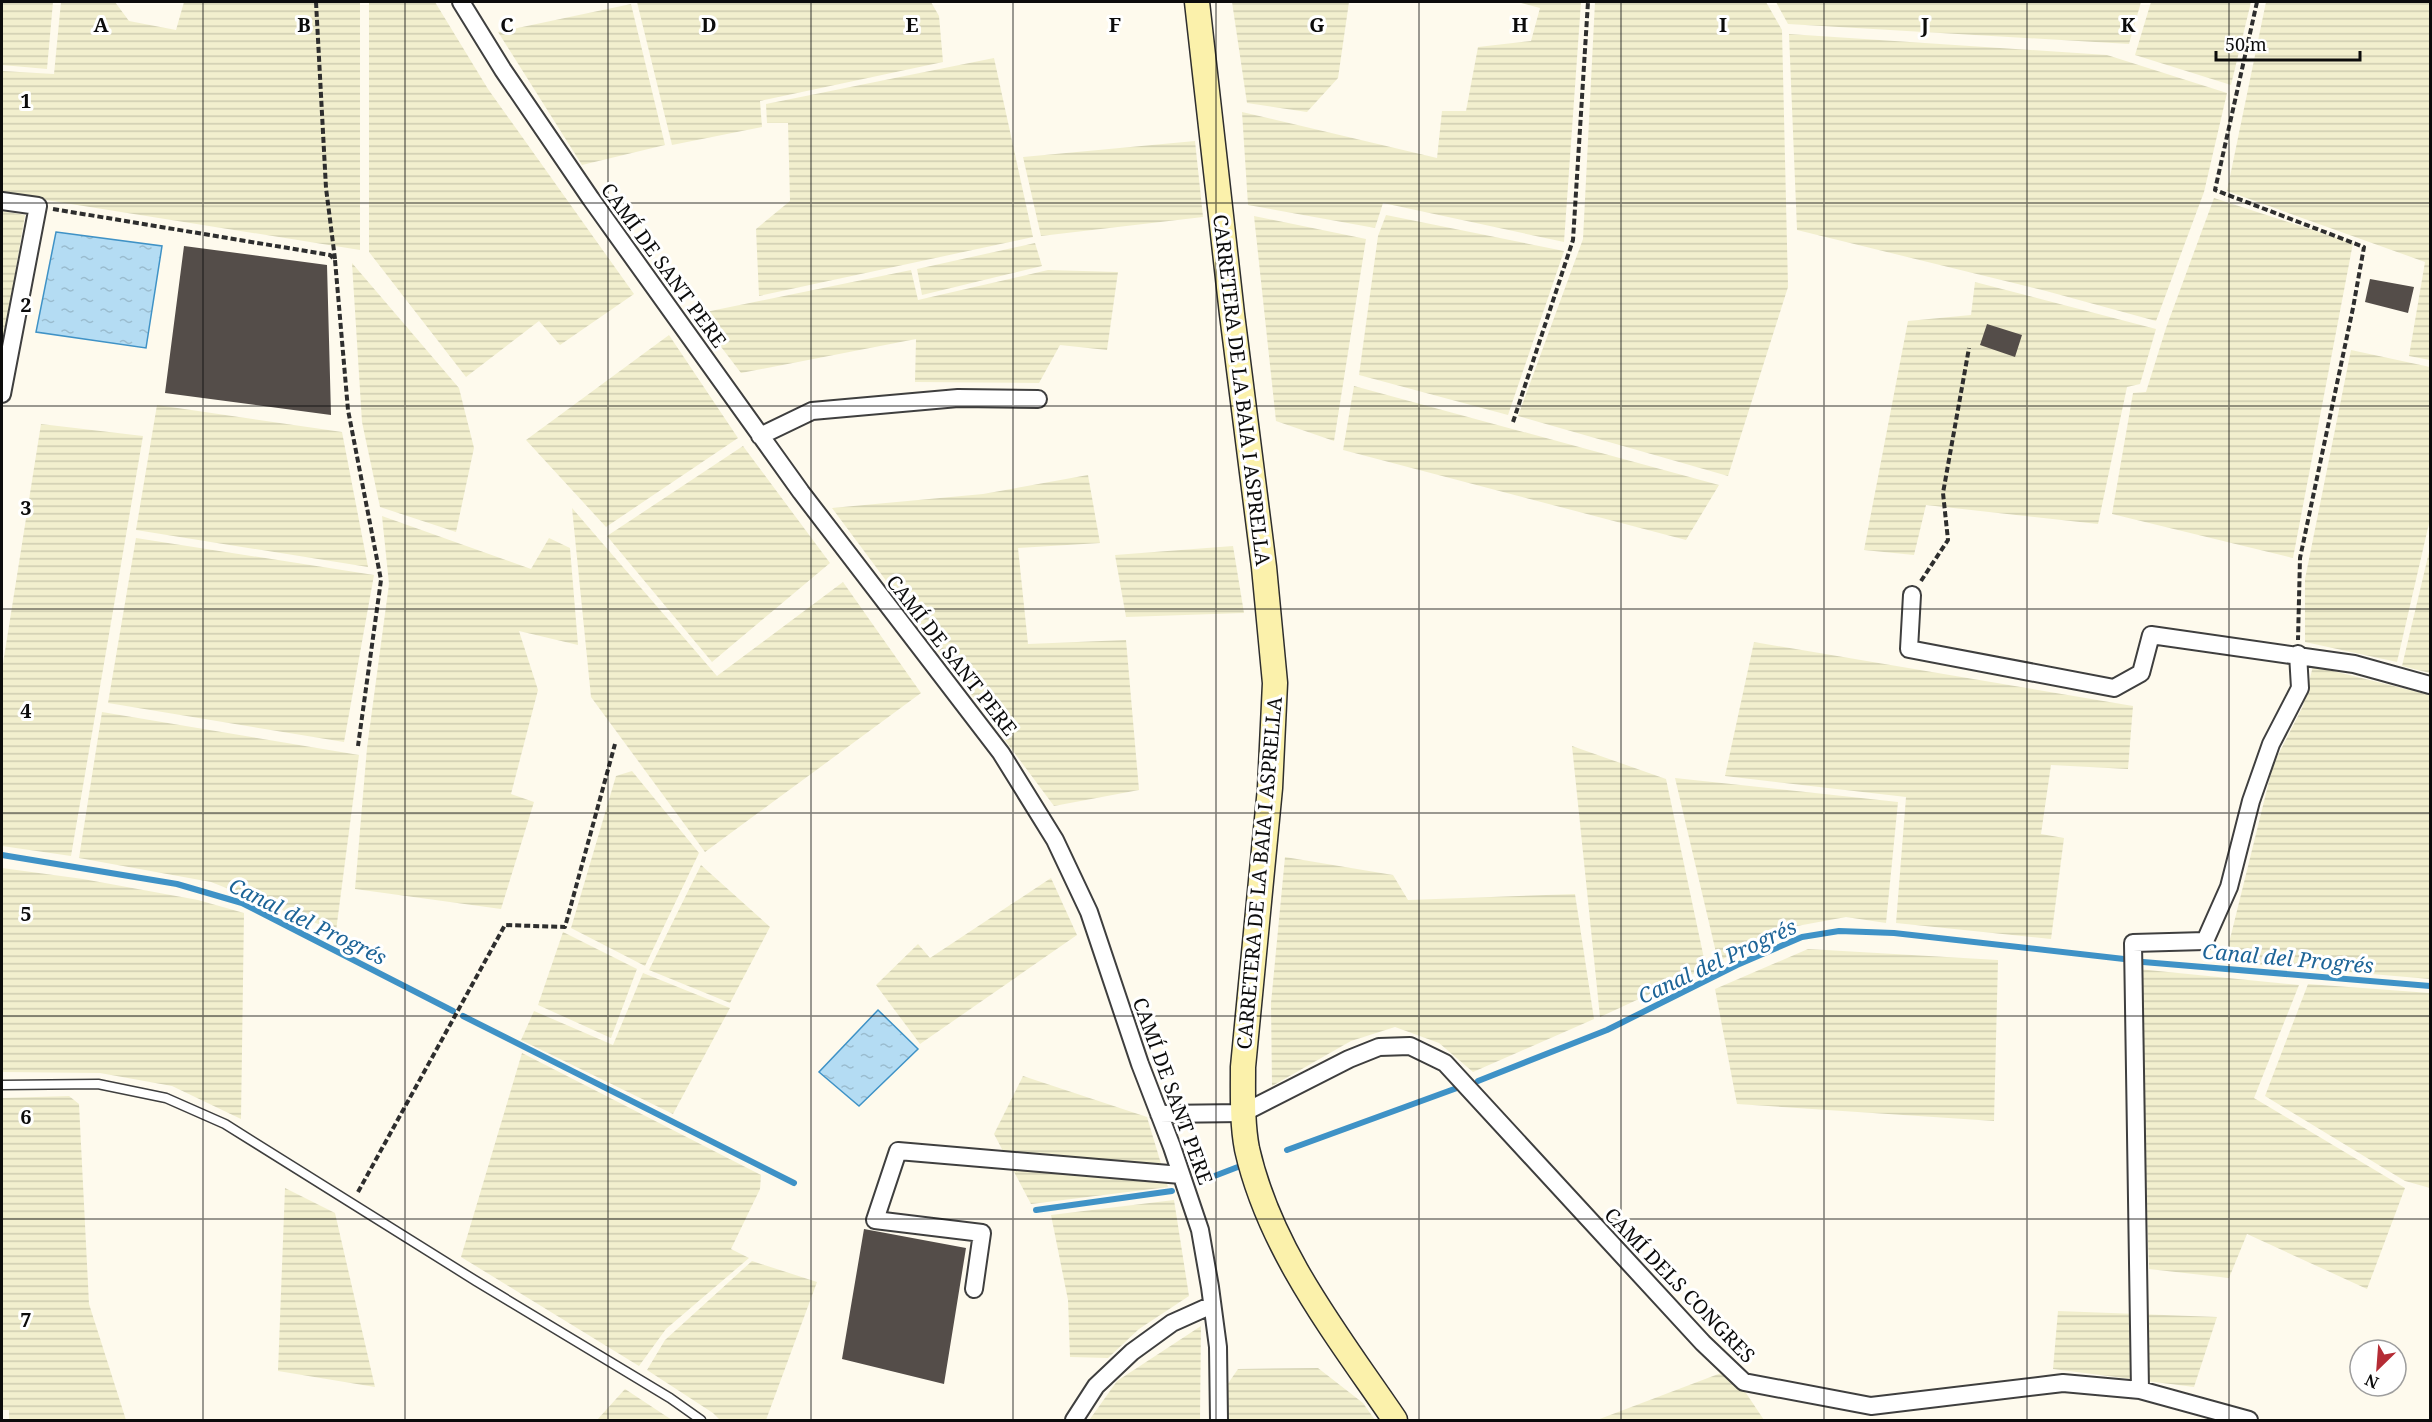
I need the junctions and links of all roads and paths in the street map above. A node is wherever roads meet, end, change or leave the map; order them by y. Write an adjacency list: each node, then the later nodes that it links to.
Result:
1 (316, 2): 8 (path)
2 (461, 2): 13 (street, CAMÍ DE SANT PERE)
3 (1197, 2): 20 (main road, CARRETERA DE LA BAIA I ASPRELLA)
4 (1588, 2): 12 (path)
5 (2257, 2): 15 (path)
6 (2, 201): 7 (street)
7 (38, 206): 8 (path); 10 (street)
8 (335, 260): 18 (path)
9 (1969, 348): 14 (path)
10 (2, 394)
11 (1038, 399): 13 (street)
12 (1513, 422)
13 (760, 436): 21 (street, CAMÍ DE SANT PERE)
14 (1912, 595): 15 (street)
15 (2298, 654): 16 (street); 26 (street)
16 (2430, 685)
17 (615, 744): 23 (path)
18 (358, 746)
19 (2, 1085): 23 (lane)
20 (1243, 1113): 21 (street, CAMÍ DELS CONGRES); 26 (street, CAMÍ DELS CONGRES); 30 (main road, CARRETERA DE LA BAIA I ASPRELLA)
21 (1159, 1114): 22 (street, CAMÍ DE SANT PERE)
22 (1181, 1175): 24 (street); 25 (street, CAMÍ DE SANT PERE)
23 (352, 1202): 27 (lane)
24 (974, 1289)
25 (1212, 1305): 28 (street); 29 (street, CAMÍ DE SANT PERE)
26 (2140, 1390): 31 (street, CAMÍ DELS CONGRES)
27 (701, 1420)
28 (1074, 1420)
29 (1219, 1420)
30 (1395, 1420)
31 (2249, 1420)

